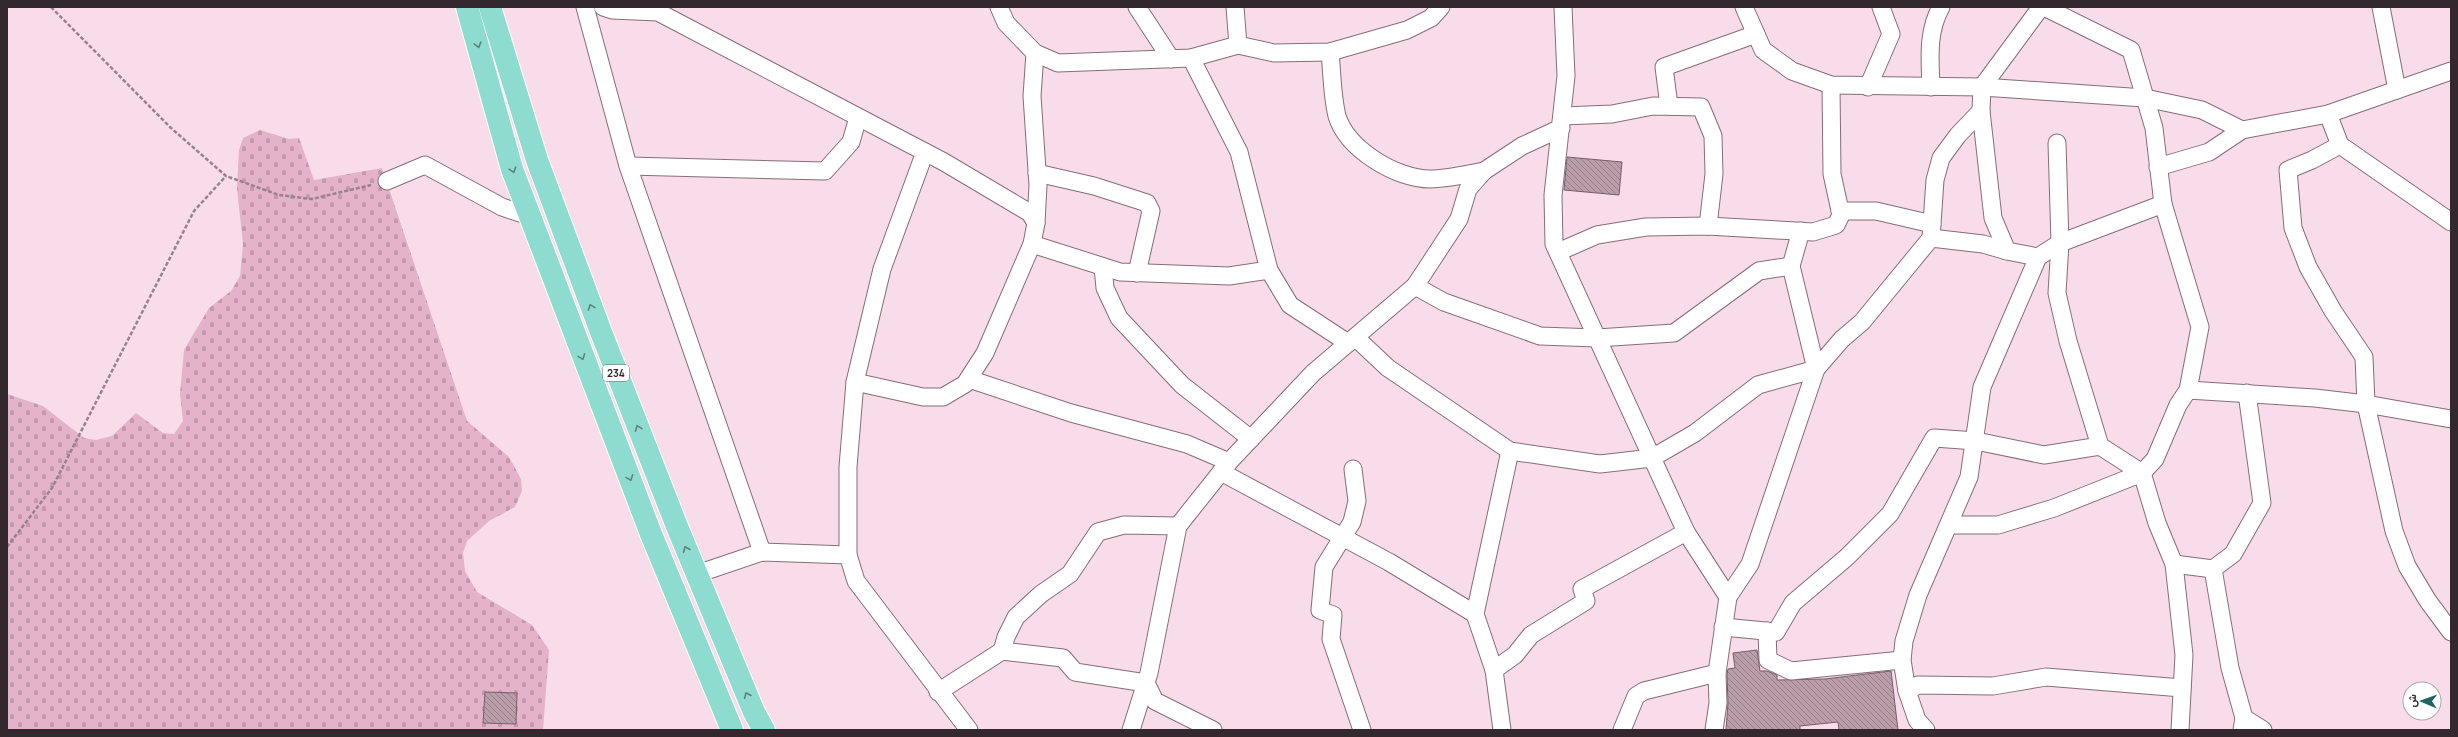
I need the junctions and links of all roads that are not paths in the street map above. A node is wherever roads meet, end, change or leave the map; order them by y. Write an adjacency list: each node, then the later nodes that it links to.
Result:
1 (468, 7): 45 (main road, 234, one-way to 45)
2 (491, 7): 86 (main road, 234, one-way to 2)
3 (585, 7): 38 (street)
4 (603, 7): 32 (street)
5 (998, 7): 19 (street)
6 (1137, 7): 21 (street)
7 (1235, 7): 17 (street)
8 (1441, 7): 18 (street)
9 (1563, 7): 33 (street)
10 (1744, 7): 16 (street)
11 (1880, 7): 24 (street)
12 (1941, 7): 25 (street)
13 (2040, 7): 26 (street)
14 (2044, 7): 28 (street)
15 (2381, 7): 27 (street)
16 (1756, 34): 23 (street); 29 (street)
17 (1238, 44): 18 (street); 20 (street)
18 (1330, 52): 40 (street)
19 (1035, 54): 21 (street); 41 (street)
20 (1191, 58): 21 (street); 58 (street)
21 (1171, 59)
22 (2451, 71): 27 (street)
23 (1831, 85): 24 (street); 44 (street)
24 (1868, 87): 25 (street)
25 (1931, 87): 26 (street)
26 (1982, 87): 28 (street); 30 (street)
27 (2397, 90): 31 (street)
28 (2145, 98): 34 (street); 39 (street)
29 (1669, 106): 33 (street); 48 (street)
30 (1981, 111): 50 (street); 53 (street)
31 (2328, 114): 34 (street); 36 (street)
32 (858, 117): 37 (street); 38 (street)
33 (1562, 122): 40 (street); 54 (street)
34 (2242, 130): 39 (street)
35 (2057, 142): 51 (street)
36 (2340, 145): 46 (street); 68 (street)
37 (925, 152): 47 (street); 65 (street)
38 (628, 166): 82 (street)
39 (2158, 168): 43 (street)
40 (1484, 171): 60 (street)
41 (1036, 173): 47 (street); 59 (street)
42 (387, 181): 45 (street)
43 (2163, 204): 51 (street); 66 (street)
44 (1840, 211): 49 (street); 50 (street)
45 (529, 216): 101 (main road, 234, one-way to 101)
46 (2451, 222)
47 (1036, 223): 52 (street)
48 (1708, 226): 49 (street); 54 (street)
49 (1801, 231): 56 (street)
50 (1931, 231): 53 (street); 63 (street)
51 (2060, 243): 55 (street); 72 (street)
52 (1032, 244): 57 (street); 64 (street)
53 (2007, 251): 55 (street)
54 (1558, 252): 61 (street)
55 (2038, 256): 71 (street)
56 (1791, 266): 61 (street); 63 (street)
57 (1103, 267): 59 (street); 70 (street)
58 (1269, 270): 59 (street); 62 (street)
59 (1137, 273)
60 (1415, 286): 61 (street); 62 (street)
61 (1597, 338): 74 (street)
62 (1352, 340): 70 (street); 73 (street)
63 (1816, 369): 74 (street); 87 (street)
64 (969, 379): 65 (street); 75 (street)
65 (855, 382): 83 (street)
66 (2188, 390): 67 (street); 77 (street)
67 (2247, 393): 68 (street); 85 (street)
68 (2366, 404): 69 (street); 91 (street)
69 (2451, 419)
70 (1250, 439): 75 (street)
71 (1976, 441): 72 (street); 78 (street); 90 (street)
72 (2100, 446): 77 (street)
73 (1510, 450): 74 (street); 88 (street)
74 (1652, 458): 80 (street)
75 (1225, 467): 79 (street); 81 (street)
76 (1353, 469): 81 (street)
77 (2142, 474): 78 (street); 84 (street)
78 (1949, 525): 93 (street)
79 (1178, 526): 92 (street); 96 (street)
80 (1686, 532): 87 (street); 94 (street)
81 (1341, 537): 88 (street); 106 (street)
82 (762, 552): 83 (street); 86 (street)
83 (848, 555): 99 (street)
84 (2174, 564): 85 (street); 97 (street)
85 (2213, 569): 100 (street)
86 (696, 574): 102 (main road, 234, one-way to 86)
87 (1728, 597): 89 (street)
88 (1475, 614): 94 (street)
89 (1723, 627): 90 (street); 95 (street)
90 (1767, 631): 93 (street)
91 (2451, 632)
92 (1002, 651): 96 (street); 99 (street)
93 (1902, 660): 98 (street)
94 (1494, 670): 107 (street)
95 (1717, 674): 108 (street); 109 (street)
96 (1146, 683): 104 (street); 105 (street)
97 (2182, 688): 98 (street); 111 (street)
98 (1907, 691): 110 (street)
99 (938, 692): 103 (street)
100 (2243, 724): 112 (street)
101 (732, 730)
102 (764, 730)
103 (969, 730)
104 (1131, 730)
105 (1213, 730)
106 (1362, 730)
107 (1502, 730)
108 (1622, 730)
109 (1714, 730)
110 (1926, 730)
111 (2180, 730)
112 (2264, 730)

